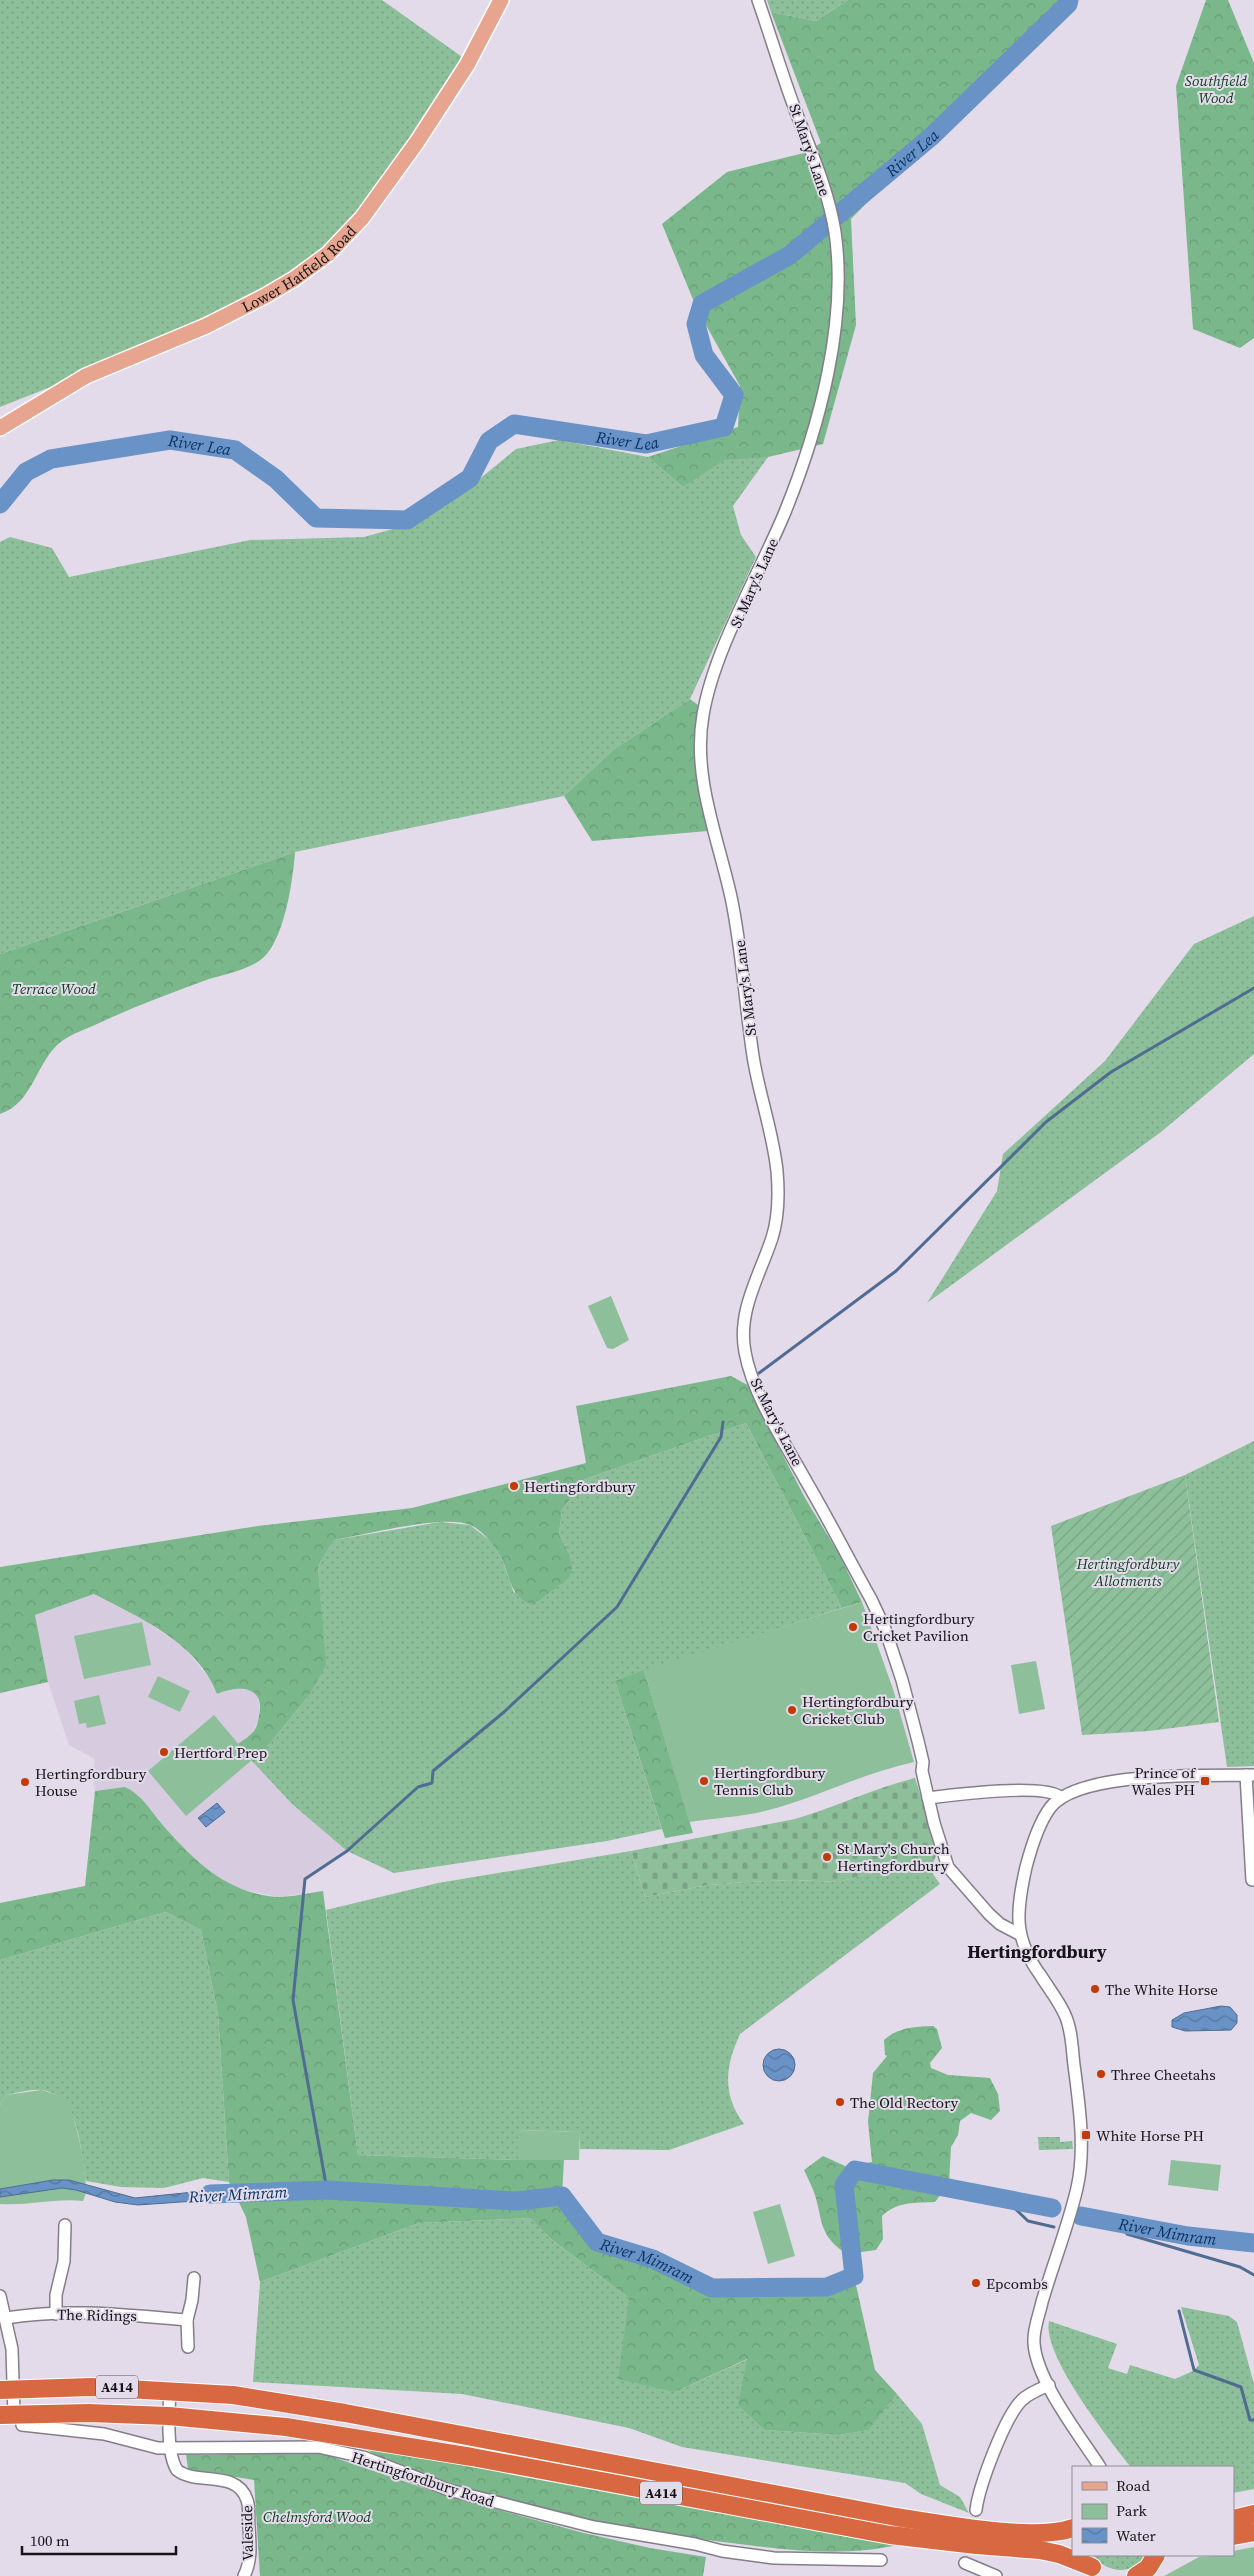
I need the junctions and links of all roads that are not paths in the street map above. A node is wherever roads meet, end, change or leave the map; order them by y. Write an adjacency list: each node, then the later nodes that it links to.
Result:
1 (502, 0): 3 (main road, Lower Hatfield Road)
2 (758, 0): 6 (street, St Mary's Lane)
3 (0, 428)
4 (1250, 1776): 5 (street); 7 (street)
5 (1060, 1797): 6 (street); 8 (street)
6 (928, 1798): 8 (street, St Mary's Lane)
7 (1252, 1880)
8 (1019, 1934): 16 (street)
9 (65, 2225): 12 (street)
10 (194, 2278): 14 (street)
11 (0, 2296): 13 (street)
12 (56, 2314): 13 (street, The Ridings); 14 (street, The Ridings)
13 (6, 2318): 17 (street)
14 (187, 2320): 15 (street)
15 (188, 2347)
16 (1049, 2385): 22 (street); 23 (street)
17 (6, 2389): 18 (highway, A414); 20 (street)
18 (170, 2390): 19 (street, Valeside); 26 (highway, A414)
19 (169, 2416): 20 (highway, A414); 21 (street, Valeside); 31 (highway, A414)
20 (12, 2418): 21 (street, Hertingfordbury Road)
21 (172, 2448): 29 (street, Hertingfordbury Road); 32 (street, Valeside)
22 (1099, 2466)
23 (976, 2510)
24 (1254, 2514): 25 (highway)
25 (1234, 2518)
26 (1072, 2528)
27 (1254, 2532): 28 (highway)
28 (1234, 2536)
29 (881, 2560)
30 (965, 2563): 33 (street)
31 (1095, 2569)
32 (244, 2576)
33 (996, 2576)

